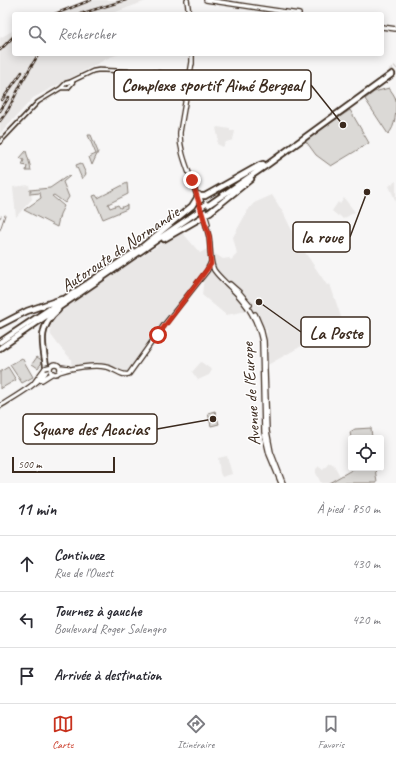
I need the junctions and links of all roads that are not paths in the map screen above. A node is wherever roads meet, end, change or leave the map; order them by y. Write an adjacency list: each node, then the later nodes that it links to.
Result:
1 (187, 0): 3 (main road)
2 (206, 0): 4 (main road)
3 (188, 12)
4 (286, 12)
5 (384, 27): 6 (main road)
6 (396, 29)
7 (192, 56): 8 (main road)
8 (191, 73): 10 (street); 14 (main road)
9 (391, 73): 13 (highway, Autoroute de Normandie)
10 (69, 84): 11 (street); 11 (street)
11 (63, 87): 12 (street)
12 (0, 142)
13 (265, 164): 14 (highway); 15 (highway); 15 (highway, Autoroute de Normandie, bridge)
14 (199, 199): 15 (main road); 16 (highway)
15 (204, 215): 16 (highway, Autoroute de Normandie); 16 (highway); 17 (main road)
16 (144, 247): 18 (highway, Autoroute de Normandie)
17 (212, 266): 20 (main road); 31 (main road, Avenue de l'Europe)
18 (69, 298): 19 (highway); 21 (highway); 22 (highway, Autoroute de Normandie); 24 (highway, Autoroute de Normandie)
19 (1, 325)
20 (164, 325): 26 (main road); 27 (main road)
21 (45, 329): 23 (highway); 25 (highway)
22 (0, 342)
23 (44, 347)
24 (0, 348)
25 (47, 367): 26 (main road); 28 (main road); 29 (main road)
26 (60, 367): 27 (main road)
27 (59, 372): 28 (main road)
28 (53, 373): 29 (main road)
29 (14, 397): 30 (main road)
30 (0, 406)
31 (282, 483)

